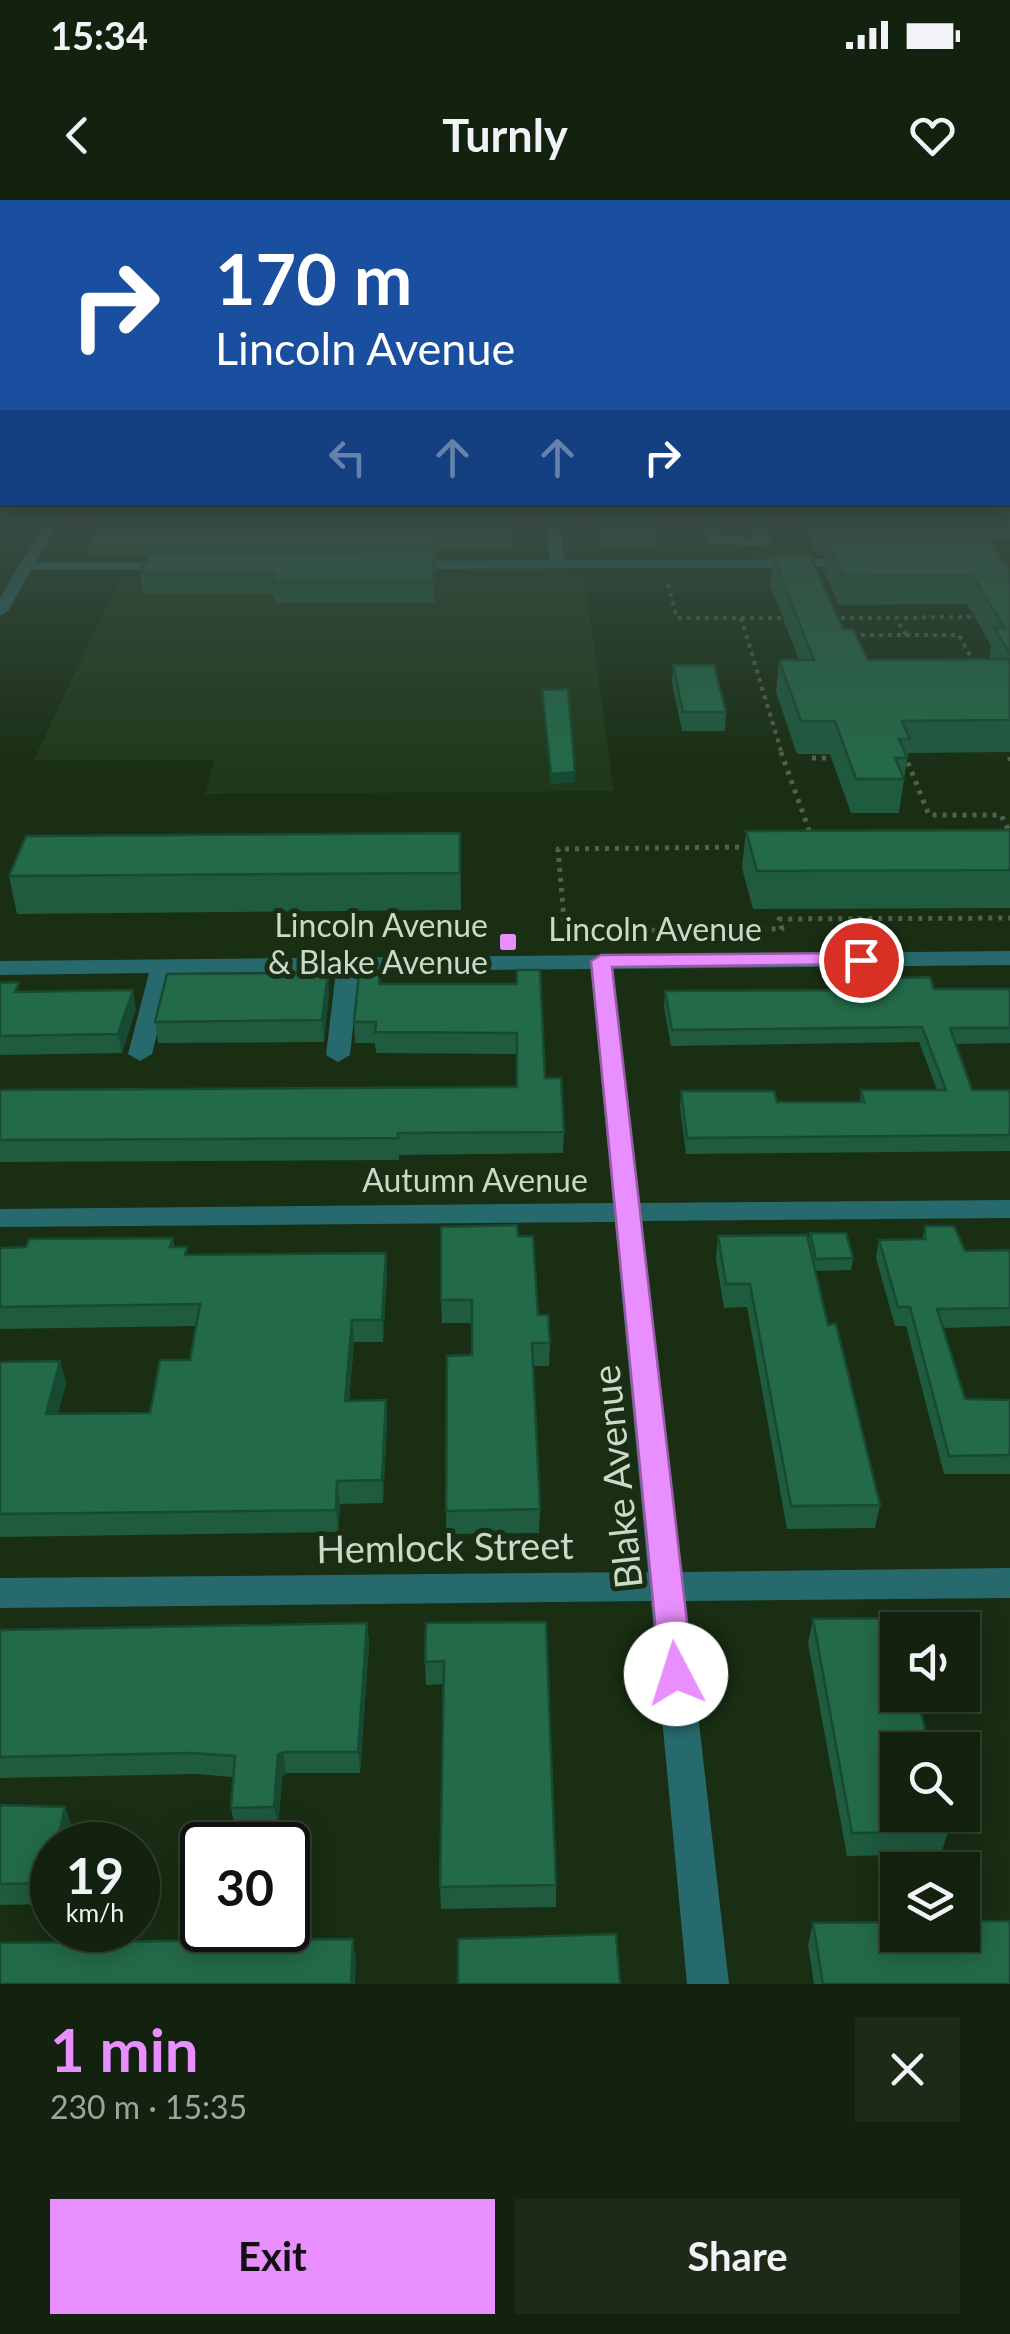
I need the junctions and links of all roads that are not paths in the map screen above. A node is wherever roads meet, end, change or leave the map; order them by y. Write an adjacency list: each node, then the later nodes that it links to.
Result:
1 (1010, 958): 2 (street, Lincoln Avenue)
2 (601, 961): 3 (street, Lincoln Avenue); 9 (street, Blake Avenue)
3 (348, 964): 4 (street, Lincoln Avenue); 7 (street)
4 (162, 966): 5 (street, Lincoln Avenue); 6 (street)
5 (0, 968)
6 (140, 1054)
7 (338, 1055)
8 (1010, 1209): 9 (street, Autumn Avenue)
9 (628, 1213): 10 (street, Autumn Avenue); 12 (street, Blake Avenue)
10 (0, 1218)
11 (1010, 1582): 12 (street, Hemlock Street)
12 (668, 1586): 13 (street, Hemlock Street); 14 (street, Blake Avenue)
13 (0, 1593)
14 (708, 1984)

